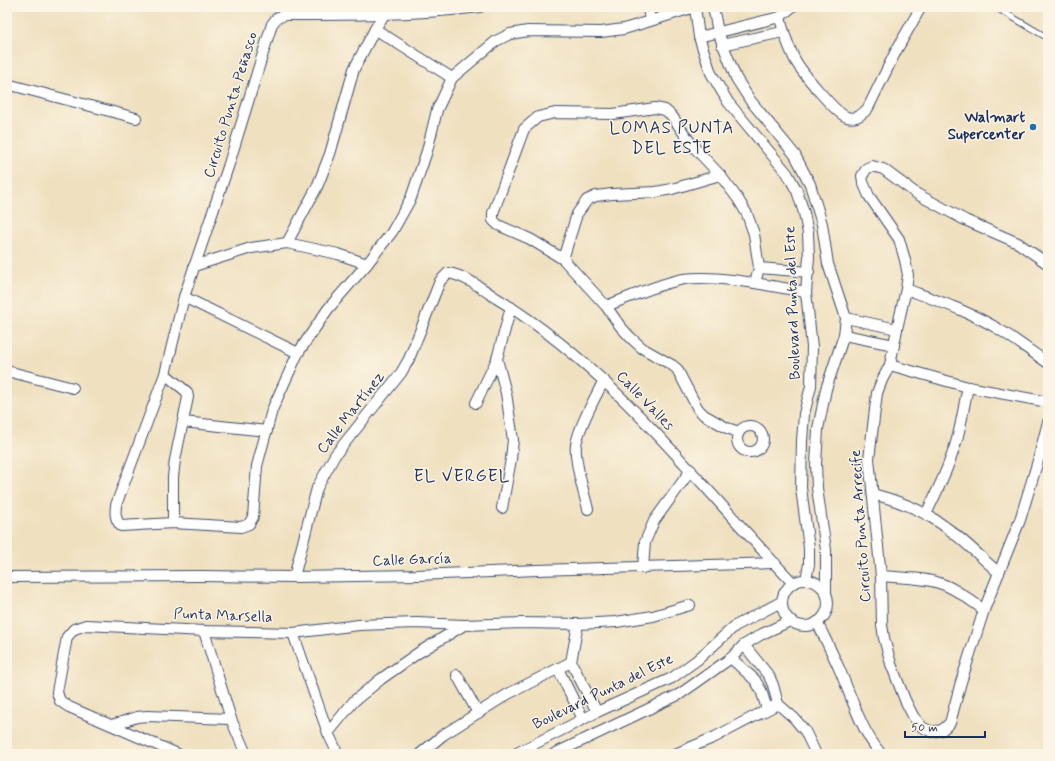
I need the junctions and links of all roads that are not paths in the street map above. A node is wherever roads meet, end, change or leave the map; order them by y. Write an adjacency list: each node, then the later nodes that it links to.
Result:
1 (480, 7): 8 (street, Circuito Punta Peñasco)
2 (648, 7): 10 (street)
3 (695, 7): 10 (street, Circuito Punta Peñasco); 14 (street, Boulevard Punta del Este)
4 (713, 7): 12 (street, Boulevard Punta del Este)
5 (792, 7): 9 (street)
6 (921, 7): 13 (street)
7 (995, 7): 15 (lane)
8 (385, 13): 11 (street); 27 (street, Circuito Punta Peñasco)
9 (780, 17): 12 (street); 13 (street)
10 (650, 21): 17 (street, Circuito Punta Peñasco)
11 (375, 29): 17 (street); 23 (street)
12 (718, 32): 14 (street); 16 (street, Boulevard Punta del Este)
13 (783, 32): 16 (street)
14 (699, 37): 21 (street, Boulevard Punta del Este)
15 (1048, 38)
16 (722, 45): 19 (street, Boulevard Punta del Este)
17 (452, 78): 25 (street, Circuito Punta Peñasco)
18 (7, 84): 20 (street)
19 (762, 116): 21 (street); 37 (street, Boulevard Punta del Este)
20 (136, 118)
21 (749, 127): 29 (street, Boulevard Punta del Este)
22 (720, 175): 24 (street); 24 (street); 28 (street)
23 (287, 242): 25 (street); 27 (street)
24 (563, 259): 35 (street)
25 (367, 264): 41 (street, Circuito Punta Peñasco)
26 (1048, 264): 32 (street, Circuito Punta Arrecife)
27 (194, 266): 34 (street, Circuito Punta Peñasco)
28 (759, 268): 29 (street); 31 (street)
29 (809, 272): 33 (street, Boulevard Punta del Este)
30 (448, 273): 36 (street, Calle Valles); 67 (street, Calle Martínez)
31 (755, 282): 33 (street); 35 (street)
32 (906, 289): 38 (street, Circuito Punta Arrecife); 43 (street)
33 (806, 292): 68 (street, Boulevard Punta del Este)
34 (184, 297): 41 (street); 46 (street, Circuito Punta Peñasco)
35 (606, 306): 55 (street)
36 (511, 307): 42 (street); 47 (street, Calle Valles)
37 (846, 318): 38 (street); 39 (street, Boulevard Punta del Este)
38 (897, 329): 40 (street, Circuito Punta Arrecife)
39 (844, 335): 40 (street); 70 (street, Boulevard Punta del Este)
40 (894, 345): 44 (street, Circuito Punta Arrecife)
41 (298, 353): 54 (street, Circuito Punta Peñasco)
42 (497, 359): 51 (street); 58 (street)
43 (1048, 363)
44 (890, 366): 48 (street); 57 (street, Circuito Punta Arrecife)
45 (7, 370): 49 (street)
46 (165, 374): 52 (street); 61 (street, Circuito Punta Peñasco)
47 (604, 380): 56 (street, Calle Valles); 59 (street)
48 (968, 386): 50 (street); 60 (street)
49 (73, 388)
50 (1048, 402)
51 (476, 403)
52 (183, 422): 54 (street); 61 (street)
53 (1048, 422): 64 (street, Circuito Punta Arrecife)
54 (266, 431): 61 (street, Circuito Punta Peñasco)
55 (739, 432)
56 (691, 470): 62 (street, Calle Valles); 63 (street)
57 (872, 494): 60 (street); 65 (street, Circuito Punta Arrecife)
58 (502, 508)
59 (588, 509)
60 (926, 514): 64 (street)
61 (173, 523)
62 (774, 563): 63 (street, Calle García); 69 (street, Calle Valles)
63 (643, 568): 67 (street, Calle García)
64 (999, 573): 73 (street, Circuito Punta Arrecife)
65 (881, 576): 73 (street); 73 (street, Circuito Punta Arrecife)
66 (7, 577): 67 (street, Calle García)
67 (294, 577)
68 (806, 580): 69 (street); 70 (street)
69 (793, 582): 71 (street)
70 (826, 593): 75 (street)
71 (781, 602): 74 (street); 87 (street, Boulevard Punta del Este)
72 (690, 605): 76 (street, Punta Marsella)
73 (984, 610)
74 (790, 621): 75 (street); 80 (street)
75 (817, 622): 101 (street)
76 (578, 624): 77 (street, Punta Marsella); 82 (street)
77 (464, 625): 79 (street, Punta Marsella); 92 (street)
78 (204, 631): 79 (street, Punta Marsella); 89 (street); 91 (street, Punta Marsella)
79 (293, 632): 92 (street)
80 (744, 645): 81 (street); 85 (street)
81 (731, 658): 86 (street); 98 (street)
82 (571, 662): 83 (street); 87 (street)
83 (558, 669): 88 (street); 90 (street)
84 (457, 675): 88 (street)
85 (778, 704): 86 (street); 100 (street)
86 (767, 709): 99 (street)
87 (597, 712): 90 (street, Boulevard Punta del Este)
88 (478, 713): 96 (street)
89 (231, 719): 91 (street); 94 (street)
90 (583, 719): 97 (street, Boulevard Punta del Este)
91 (112, 725): 93 (street, Punta Marsella)
92 (328, 733): 95 (street)
93 (178, 754)
94 (246, 754)
95 (338, 754)
96 (420, 754)
97 (515, 754)
98 (554, 754)
99 (675, 754)
100 (814, 754)
101 (881, 754)

